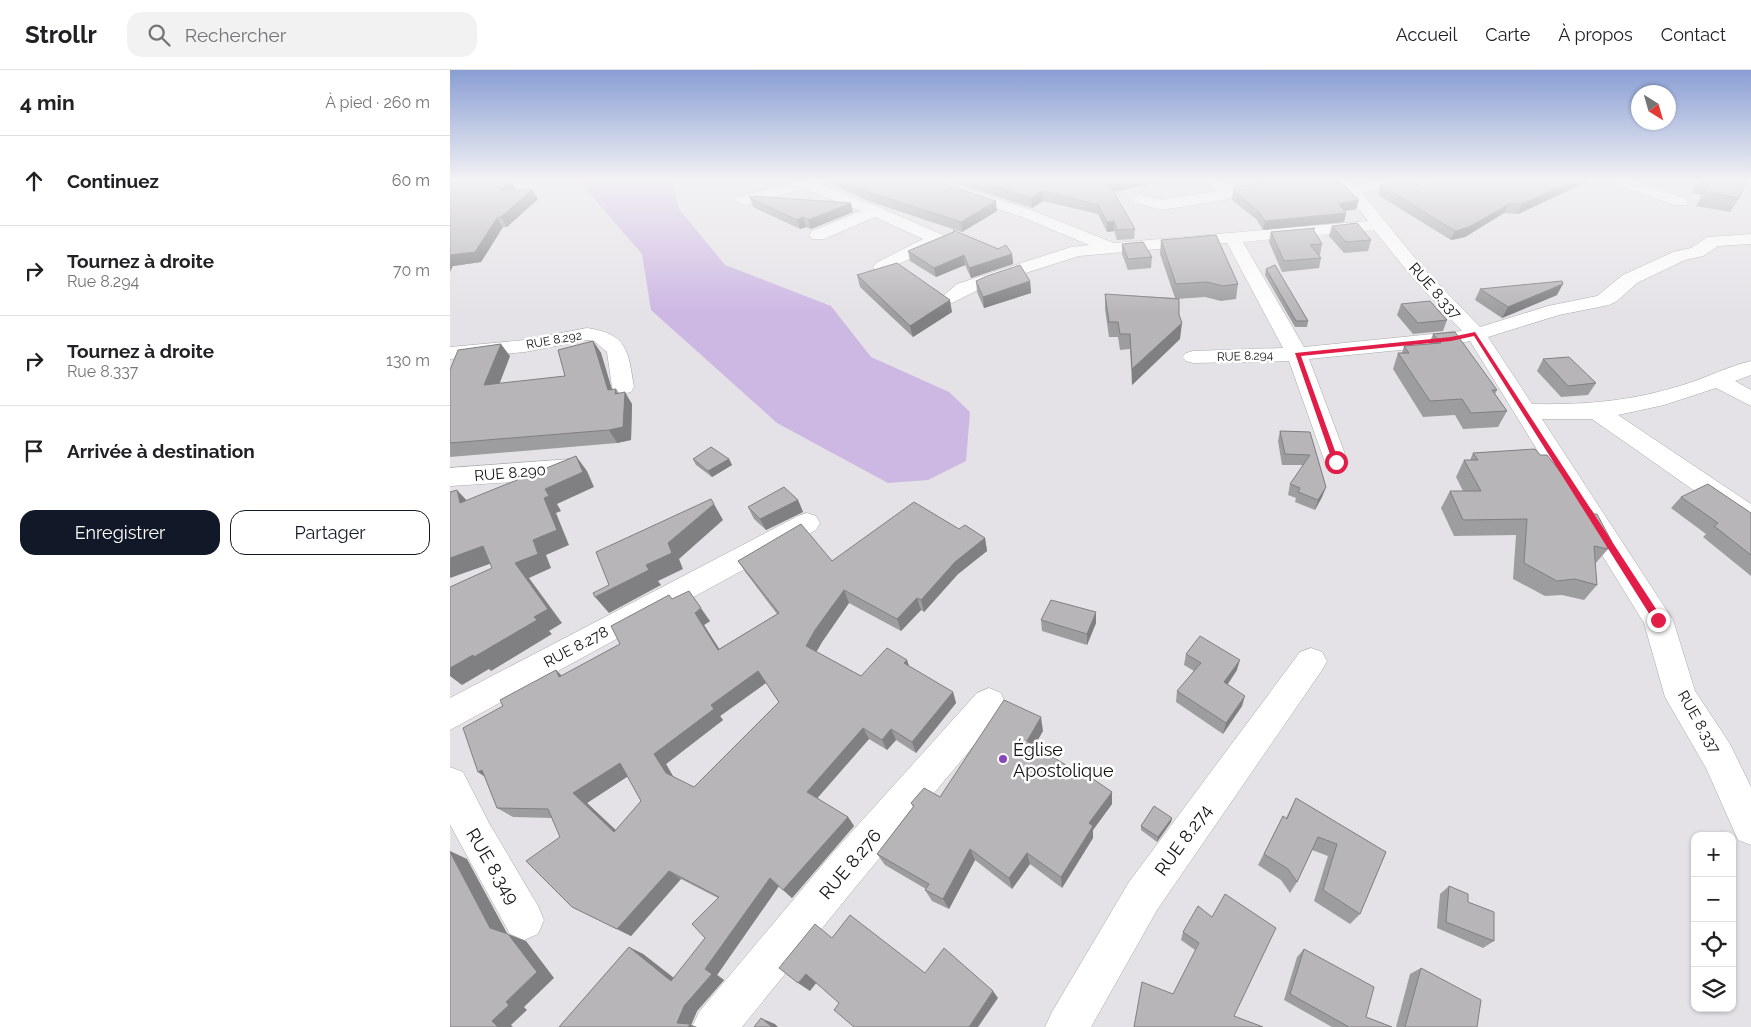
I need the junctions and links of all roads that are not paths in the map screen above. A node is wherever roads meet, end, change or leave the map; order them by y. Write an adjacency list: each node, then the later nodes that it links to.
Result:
1 (843, 225): 5 (street)
2 (905, 225): 9 (street)
3 (1054, 225): 8 (street)
4 (1379, 225): 6 (street); 11 (street, RUE 8.337)
5 (818, 235)
6 (1233, 239): 8 (street); 13 (street)
7 (1751, 239): 11 (street, RUE 8.294)
8 (1109, 247): 10 (street)
9 (882, 266)
10 (952, 297)
11 (1475, 334): 13 (street, RUE 8.294); 19 (street, RUE 8.337)
12 (450, 353): 17 (street, RUE 8.292)
13 (1297, 354): 14 (street, RUE 8.294); 21 (street)
14 (1193, 357)
15 (1751, 367): 16 (street)
16 (1720, 380): 18 (street); 20 (street)
17 (623, 387)
18 (1751, 399)
19 (1524, 411): 20 (street); 30 (street, RUE 8.337)
20 (1596, 411): 24 (street)
21 (1336, 462)
22 (570, 467): 23 (street, RUE 8.290)
23 (450, 477)
24 (1751, 517)
25 (807, 523): 28 (street, RUE 8.278)
26 (1311, 661): 33 (street, RUE 8.274)
27 (989, 703): 32 (street, RUE 8.276)
28 (450, 715)
29 (450, 784): 31 (street, RUE 8.349)
30 (1751, 827)
31 (524, 920)
32 (714, 1027)
33 (1068, 1027)

